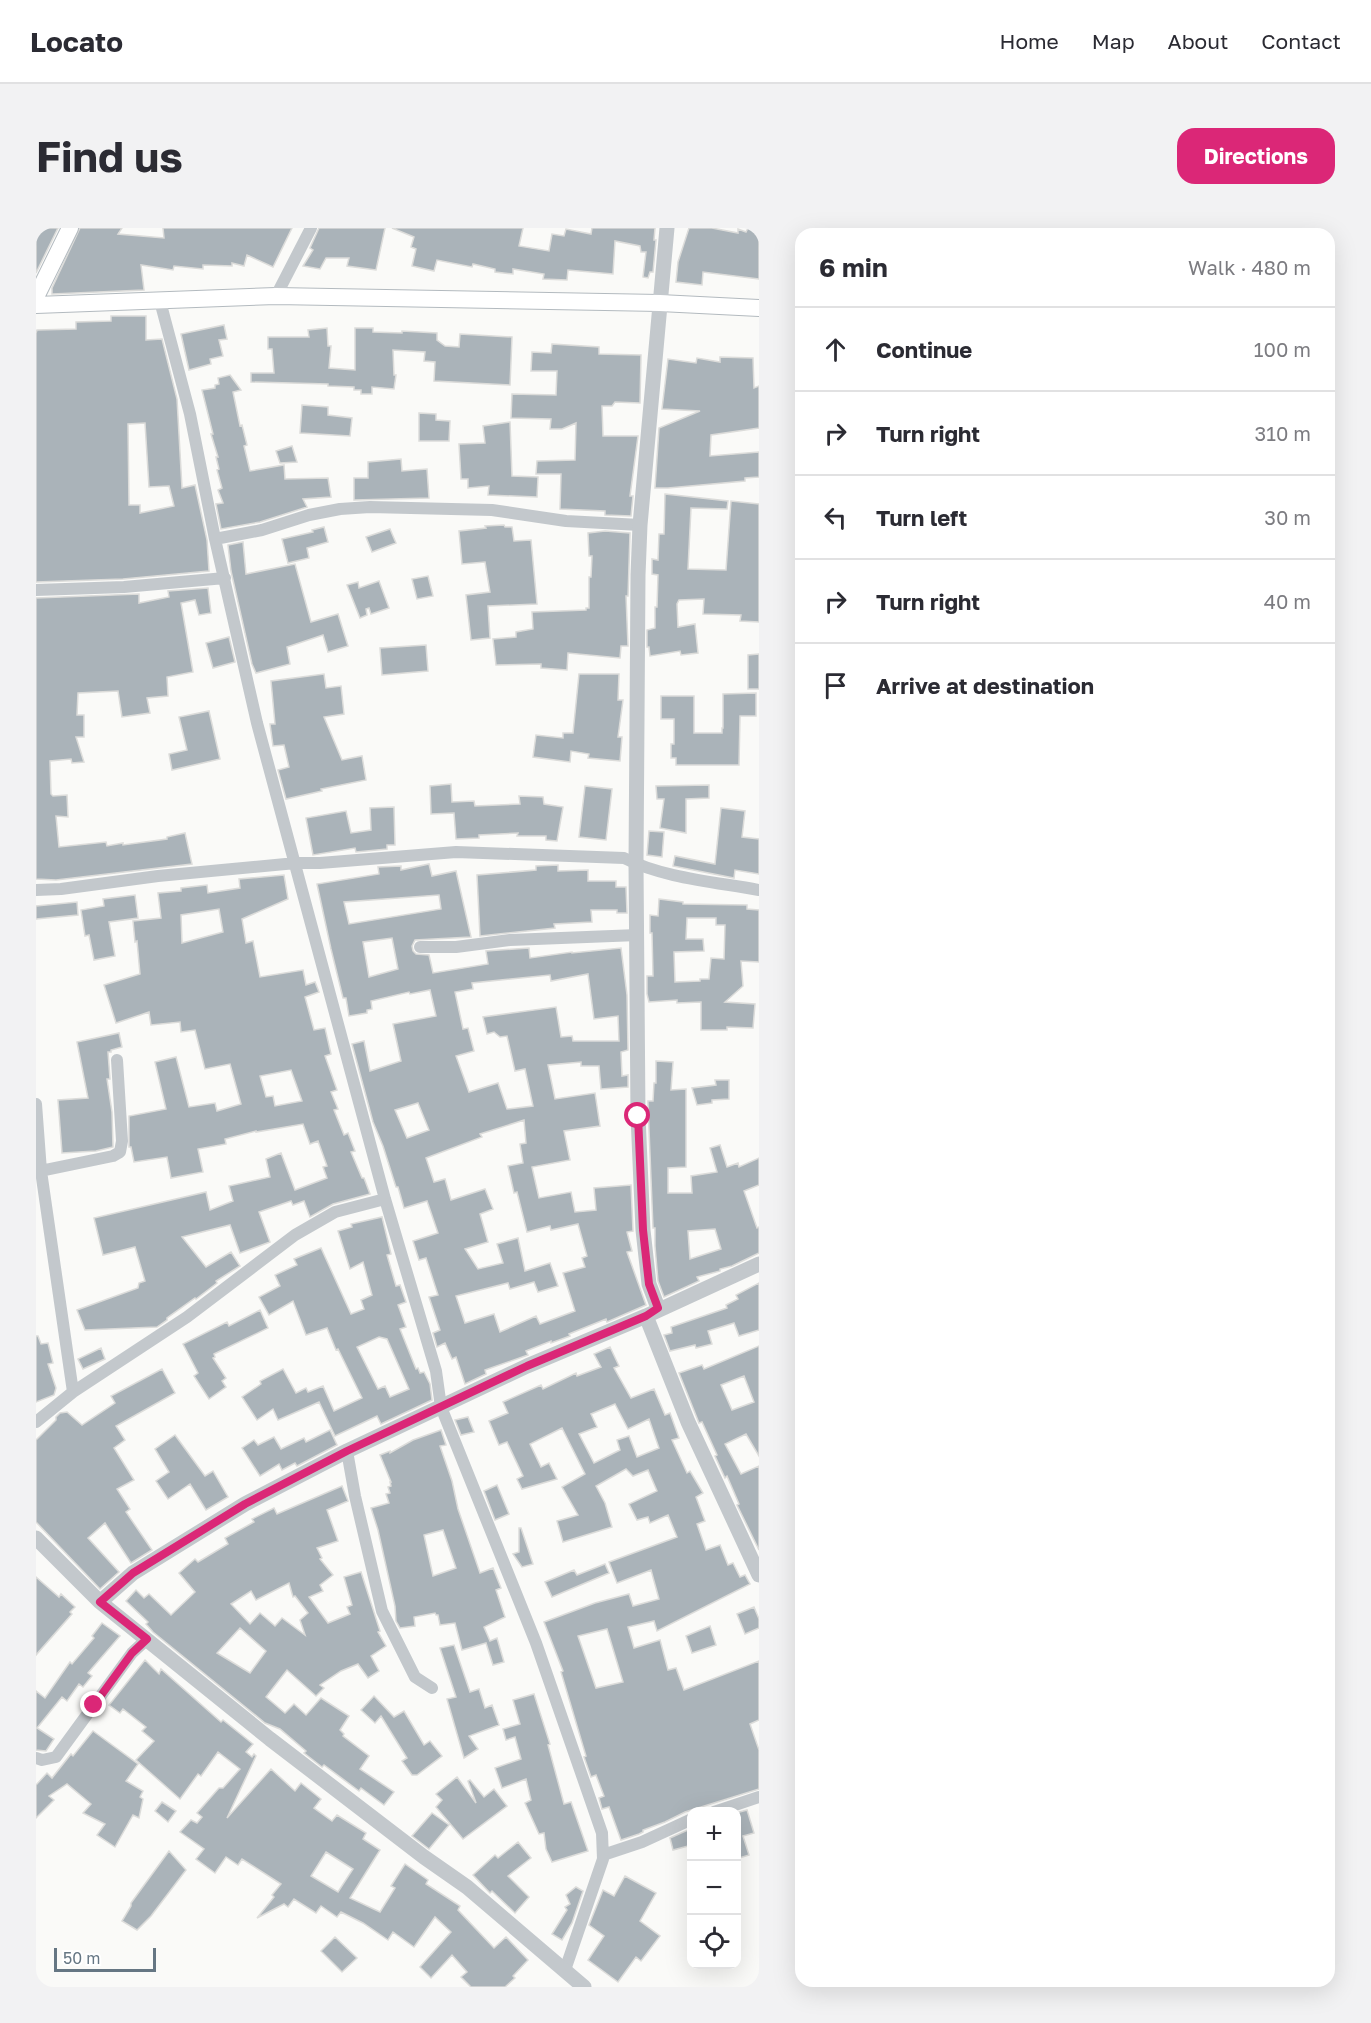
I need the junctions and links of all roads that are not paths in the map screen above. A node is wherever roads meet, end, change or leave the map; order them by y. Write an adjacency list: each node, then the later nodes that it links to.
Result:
1 (70, 228): 5 (main road)
2 (311, 228): 4 (street)
3 (667, 228): 7 (street)
4 (276, 296): 6 (main road); 7 (main road)
5 (36, 297)
6 (160, 301): 8 (main road); 11 (street)
7 (660, 303): 9 (main road); 10 (street)
8 (36, 305)
9 (759, 308)
10 (640, 525): 11 (street); 15 (street)
11 (215, 539): 12 (street)
12 (225, 578): 13 (street); 14 (street)
13 (36, 590)
14 (296, 863): 15 (street); 16 (street); 23 (street)
15 (636, 864): 17 (street); 18 (street)
16 (36, 890)
17 (759, 890)
18 (638, 935): 19 (street); 25 (street)
19 (420, 947)
20 (117, 1060): 22 (street)
21 (36, 1104): 22 (street)
22 (39, 1172): 26 (street)
23 (385, 1199): 26 (street); 27 (street)
24 (759, 1264): 25 (street)
25 (652, 1312): 27 (street); 31 (street)
26 (73, 1392): 28 (street)
27 (441, 1407): 29 (street); 39 (street)
28 (36, 1422)
29 (347, 1451): 32 (street); 34 (street)
30 (36, 1538): 32 (street)
31 (759, 1575)
32 (100, 1602): 33 (street)
33 (147, 1639): 35 (street); 40 (street)
34 (432, 1688)
35 (36, 1758)
36 (759, 1797): 37 (street)
37 (729, 1807)
38 (687, 1821): 39 (street)
39 (603, 1855): 40 (street)
40 (565, 1970): 41 (street)
41 (584, 1987)

